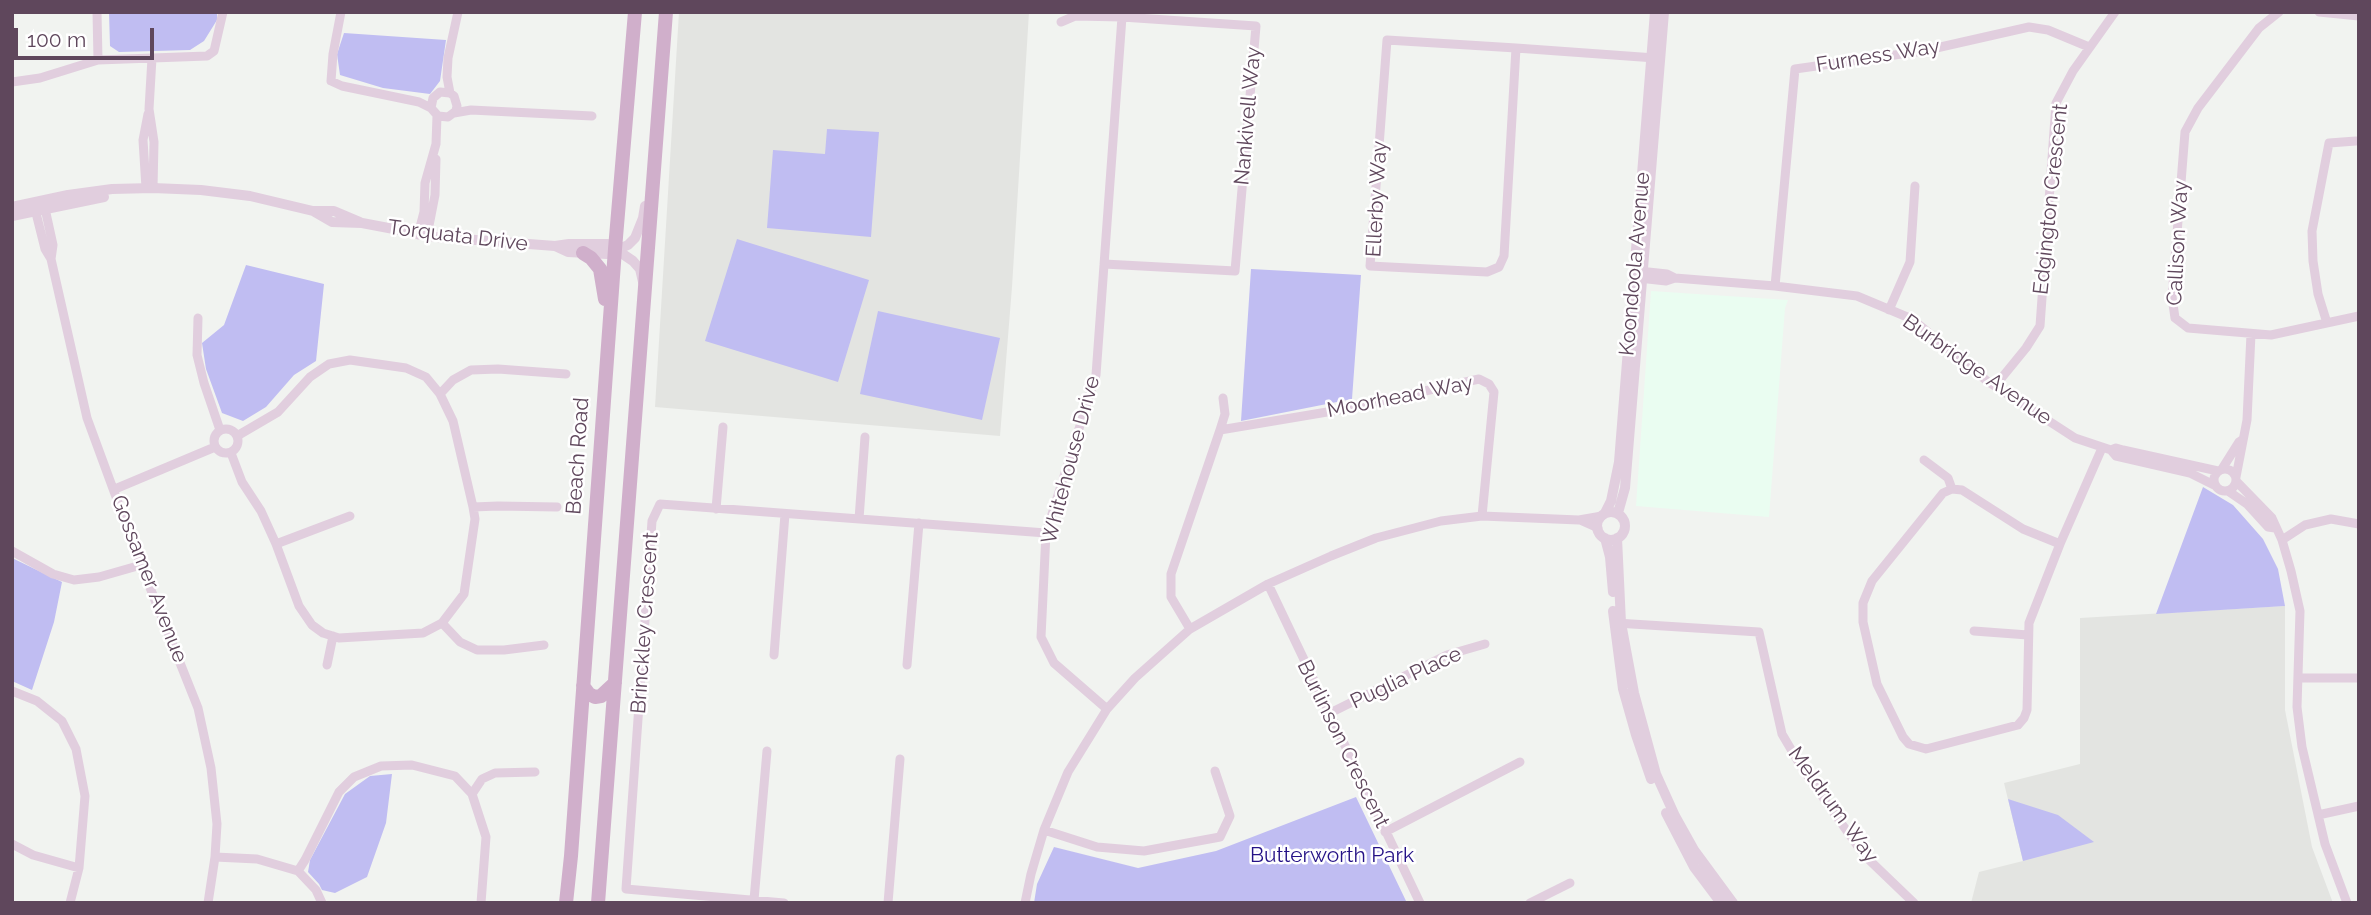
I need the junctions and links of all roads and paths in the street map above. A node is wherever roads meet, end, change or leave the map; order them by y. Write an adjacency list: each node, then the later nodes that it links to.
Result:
1 (97, 12): 19 (street)
2 (222, 12): 17 (street)
3 (341, 12): 21 (street)
4 (458, 12): 21 (street)
5 (635, 12): 34 (main road, Beach Road)
6 (666, 12): 26 (main road)
7 (1655, 12): 18 (street, Koondoola Avenue)
8 (1664, 12): 18 (street, Koondoola Avenue)
9 (2115, 12): 15 (street, Edgington Crescent)
10 (2279, 12): 44 (street, Callison Way)
11 (2319, 12): 12 (street)
12 (2359, 16)
13 (1122, 17): 14 (street, Nankivell Way); 36 (street, Whitehouse Drive); 36 (street, Nankivell Way)
14 (1061, 22)
15 (2090, 47): 38 (street, Furness Way); 47 (street, Edgington Crescent)
16 (1516, 48): 16 (street, Ellerby Way); 18 (street, Ellerby Way)
17 (152, 58): 19 (street); 28 (street)
18 (1655, 58): 37 (street, Koondoola Avenue)
19 (98, 60): 20 (street)
20 (12, 82)
21 (441, 101): 22 (street); 23 (street); 23 (street); 32 (street)
22 (471, 110): 23 (street); 24 (street)
23 (451, 115): 32 (street)
24 (592, 116)
25 (2356, 141): 43 (street)
26 (657, 142): 34 (street); 39 (main road)
27 (1914, 186): 40 (street)
28 (149, 188): 29 (street, Torquata Drive); 32 (street, Torquata Drive)
29 (40, 206): 30 (street, Torquata Drive); 31 (street, Torquata Drive); 63 (street, Gossamer Avenue)
30 (12, 207)
31 (12, 216)
32 (422, 235): 33 (street, Torquata Drive)
33 (555, 246): 34 (street, Torquata Drive); 35 (street, Torquata Drive)
34 (615, 249): 35 (street, Torquata Drive); 39 (street); 45 (main road, Beach Road)
35 (583, 253): 45 (main road)
36 (1104, 264): 80 (street, Whitehouse Drive)
37 (1638, 274): 38 (street, Burbridge Avenue); 69 (street, Koondoola Avenue); 71 (street, Koondoola Avenue)
38 (1775, 286): 40 (street, Burbridge Avenue)
39 (645, 293): 102 (main road)
40 (1889, 310): 47 (street, Burbridge Avenue)
41 (2359, 316): 43 (street, Callison Way)
42 (198, 318): 51 (street)
43 (2327, 323): 44 (street, Callison Way)
44 (2251, 334): 55 (street)
45 (608, 345): 103 (main road, Beach Road)
46 (566, 374): 48 (street)
47 (1995, 386): 57 (street, Burbridge Avenue)
48 (440, 394): 53 (street); 66 (street)
49 (1223, 398): 52 (street)
50 (723, 427): 68 (street)
51 (220, 430): 53 (street); 56 (street)
52 (1220, 430): 73 (street, Moorhead Way); 91 (street)
53 (237, 436): 58 (street)
54 (865, 437): 74 (street)
55 (2242, 440): 60 (street); 61 (street)
56 (215, 447): 58 (street); 63 (street)
57 (2107, 449): 60 (street, Burbridge Avenue); 62 (street, Burbridge Avenue); 85 (street)
58 (231, 453): 84 (street)
59 (1923, 460): 64 (street)
60 (2220, 470): 61 (street); 62 (street)
61 (2236, 479): 65 (street); 79 (street)
62 (2214, 485): 65 (street)
63 (115, 489): 87 (street, Gossamer Avenue)
64 (1952, 489): 85 (street); 93 (street)
65 (2228, 491): 79 (street)
66 (473, 507): 67 (street); 89 (street)
67 (557, 508)
68 (716, 509): 70 (street, Brinckley Crescent); 122 (street, Brinckley Crescent)
69 (1618, 513): 71 (street); 82 (street)
70 (785, 514): 74 (street, Brinckley Crescent); 97 (street)
71 (1604, 514): 75 (street); 78 (street)
72 (350, 516): 84 (street)
73 (1482, 516): 75 (street); 88 (street)
74 (859, 519): 76 (street, Brinckley Crescent)
75 (1579, 520): 78 (street)
76 (919, 523): 80 (street, Brinckley Crescent); 99 (street)
77 (2359, 524): 83 (street)
78 (1598, 527): 81 (street)
79 (2275, 528): 83 (street)
80 (1046, 533): 105 (street, Whitehouse Drive)
81 (1605, 538): 82 (street); 90 (street)
82 (1617, 538): 90 (street)
83 (2283, 540): 100 (street)
84 (276, 544): 94 (street)
85 (2060, 544): 93 (street)
86 (12, 551): 87 (street)
87 (141, 565): 118 (street, Gossamer Avenue)
88 (1268, 584): 91 (street); 106 (street, Burlinson Crescent)
89 (442, 623): 94 (street); 96 (street)
90 (1618, 623): 135 (street); 136 (street); 137 (street, Meldrum Way)
91 (1190, 629): 105 (street)
92 (1974, 631): 93 (street)
93 (2028, 635)
94 (333, 636): 98 (street)
95 (1485, 644): 106 (street, Puglia Place)
96 (544, 645)
97 (774, 655)
98 (327, 665)
99 (907, 665)
100 (2298, 678): 101 (street); 114 (street)
101 (2359, 678)
102 (615, 683): 103 (main road); 129 (main road)
103 (583, 686): 128 (main road, Beach Road)
104 (12, 691): 119 (street)
105 (1107, 709): 115 (street)
106 (1328, 714): 116 (street, Burlinson Crescent)
107 (767, 751): 123 (street)
108 (900, 759): 131 (street)
109 (1520, 762): 116 (street)
110 (1215, 771): 115 (street)
111 (535, 772): 112 (street)
112 (472, 794): 120 (street); 127 (street)
113 (2359, 806): 114 (street)
114 (2318, 815): 138 (street)
115 (1044, 830): 132 (street)
116 (1385, 832): 133 (street, Burlinson Crescent)
117 (12, 844): 119 (street)
118 (215, 857): 120 (street); 125 (street, Gossamer Avenue)
119 (79, 868): 124 (street)
120 (298, 871): 126 (street)
121 (1570, 883): 134 (street)
122 (696, 899): 123 (street, Brinckley Crescent)
123 (754, 901): 130 (street, Brinckley Crescent)
124 (70, 903)
125 (208, 903)
126 (323, 903)
127 (481, 903)
128 (566, 903)
129 (598, 903)
130 (784, 903)
131 (888, 903)
132 (1025, 903)
133 (1420, 903)
134 (1530, 903)
135 (1721, 903)
136 (1733, 903)
137 (1914, 903)
138 (2347, 903)

